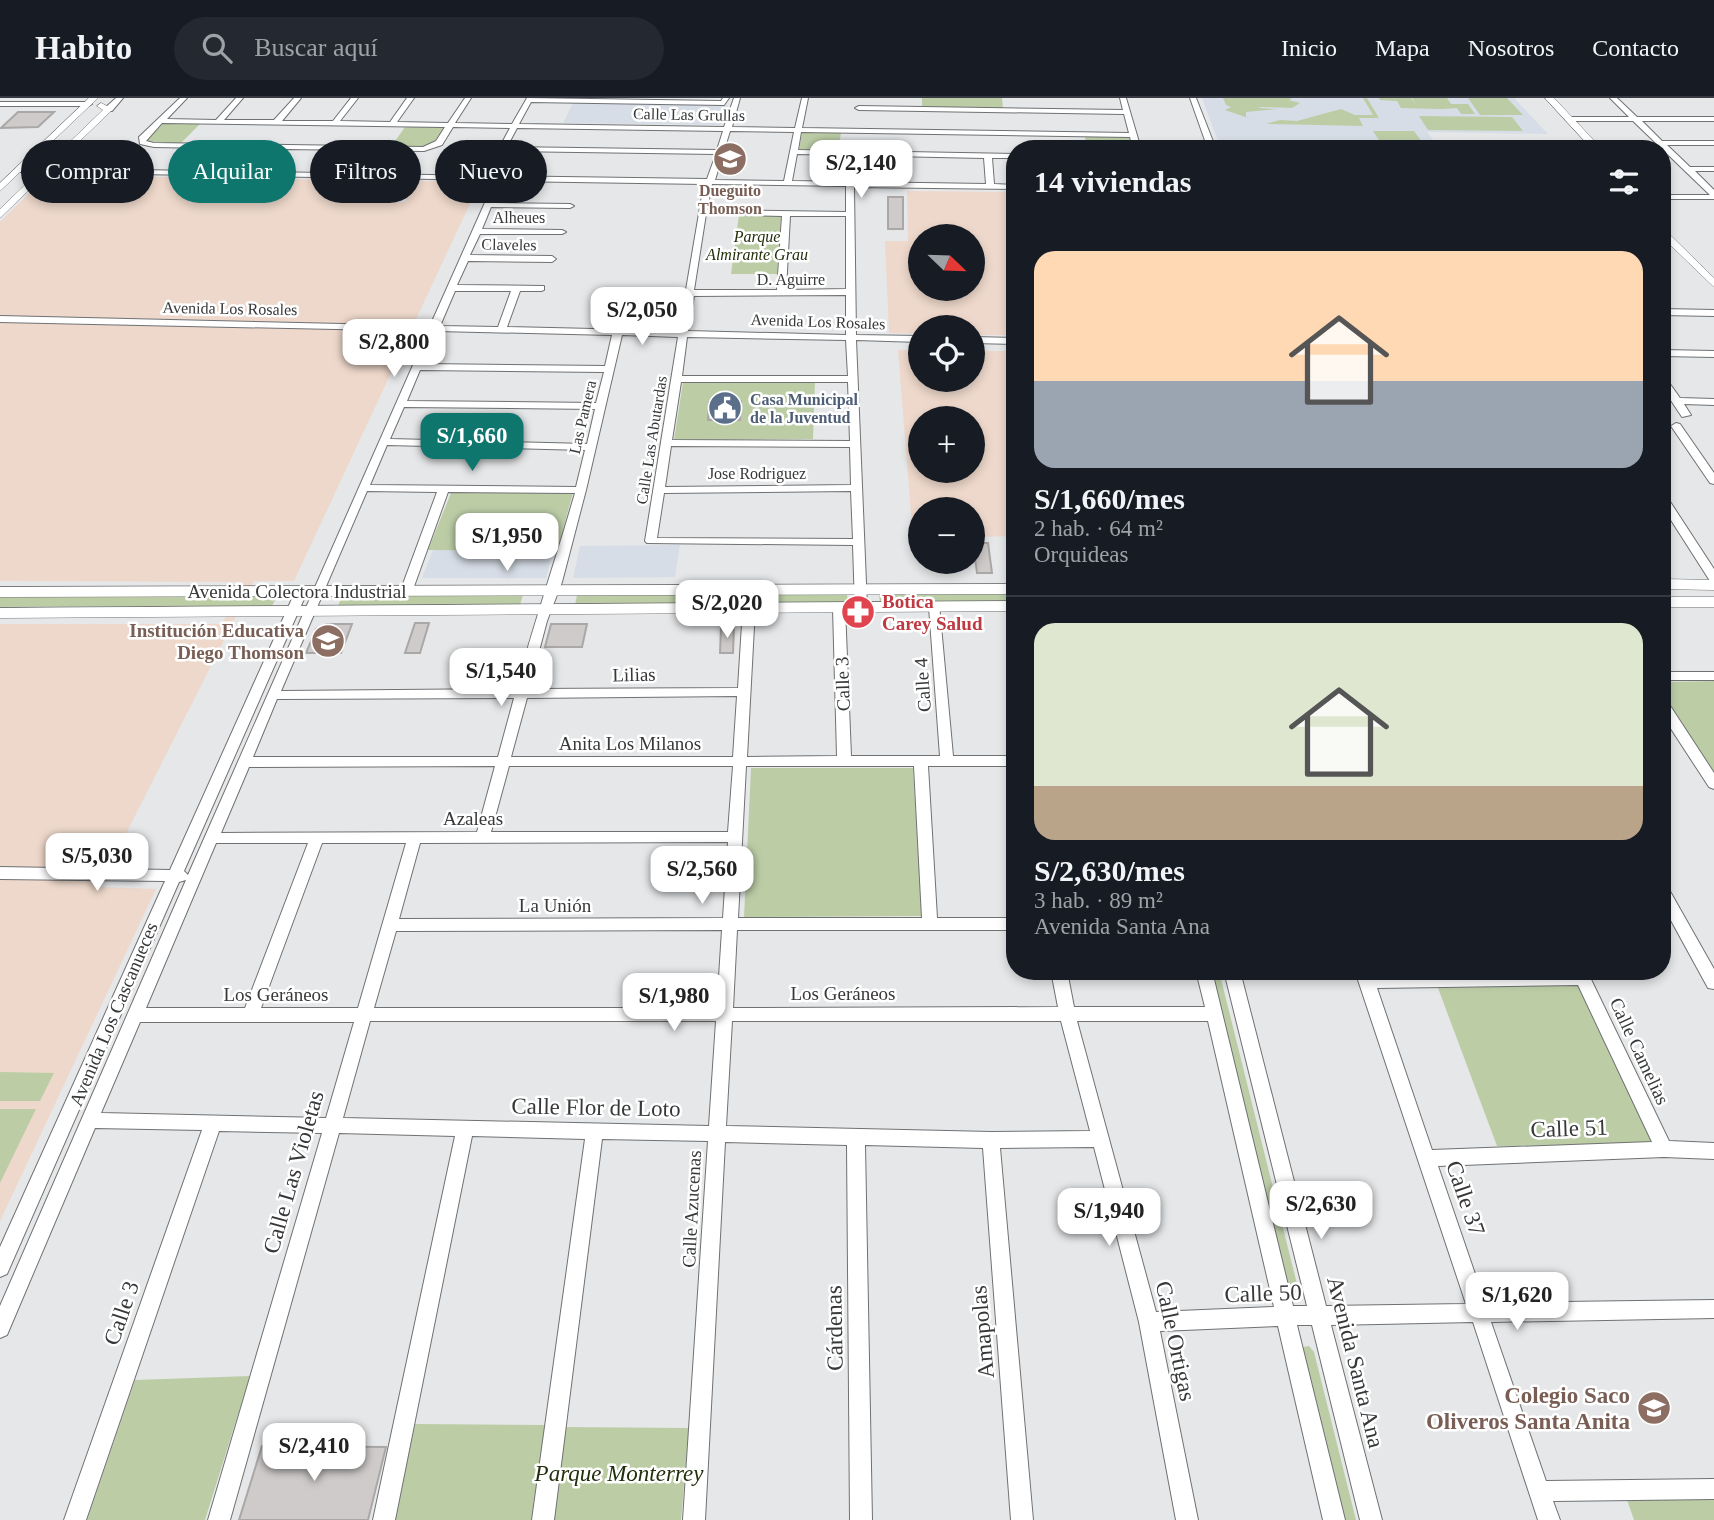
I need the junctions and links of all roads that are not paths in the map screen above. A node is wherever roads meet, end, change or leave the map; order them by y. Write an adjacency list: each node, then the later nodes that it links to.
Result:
1 (109, 98): 25 (main road)
2 (120, 98): 25 (street)
3 (184, 98): 36 (street)
4 (240, 98): 37 (street)
5 (298, 98): 38 (street)
6 (355, 98): 39 (street)
7 (411, 98): 40 (street)
8 (468, 98): 41 (street)
9 (726, 98): 22 (street)
10 (737, 98): 43 (street, Calle Las Abutardas)
11 (805, 98): 44 (street)
12 (860, 98): 26 (street)
13 (918, 98): 28 (street)
14 (1007, 98): 30 (street)
15 (1065, 98): 31 (street)
16 (1123, 98): 32 (street)
17 (1194, 98): 50 (street)
18 (1537, 98): 51 (main road)
19 (1549, 98): 33 (main road)
20 (1613, 98): 34 (street)
21 (530, 99): 22 (street); 42 (street)
22 (612, 99)
23 (0, 104): 24 (street)
24 (59, 104): 25 (street); 27 (street)
25 (88, 105): 27 (street); 47 (main road); 66 (main road); 68 (main road)
26 (859, 108): 28 (street); 45 (street)
27 (47, 109): 29 (street)
28 (918, 109): 30 (street)
29 (0, 110)
30 (1008, 111): 31 (street)
31 (1068, 111): 32 (street)
32 (1127, 112): 46 (street)
33 (1569, 120): 34 (street); 52 (main road)
34 (1636, 120): 35 (street); 53 (street)
35 (1714, 120)
36 (160, 121): 37 (street, Calle Las Grullas); 56 (street)
37 (218, 122): 38 (street, Calle Las Grullas)
38 (276, 123): 39 (street, Calle Las Grullas)
39 (335, 123): 40 (street, Calle Las Grullas)
40 (392, 124): 41 (street, Calle Las Grullas)
41 (452, 125): 42 (street, Calle Las Grullas); 57 (street)
42 (515, 126): 43 (street, Calle Las Grullas); 48 (street)
43 (727, 129): 44 (street, Calle Las Grullas); 59 (street, Calle Las Abutardas)
44 (798, 130): 45 (street, Calle Las Grullas); 60 (street)
45 (856, 131): 46 (street, Calle Las Grullas)
46 (1133, 135): 49 (street)
47 (63, 140)
48 (507, 140)
49 (1134, 140)
50 (1209, 140)
51 (1577, 140)
52 (1588, 140)
53 (1657, 140)
54 (1671, 143): 55 (street)
55 (1714, 143)
56 (168, 145)
57 (296, 147)
58 (547, 150): 59 (street)
59 (720, 152): 71 (street, Calle Las Abutardas)
60 (793, 152): 62 (street); 72 (street)
61 (1671, 154): 64 (street)
62 (988, 156): 63 (street); 75 (street)
63 (1006, 156)
64 (1687, 169): 65 (street); 79 (street)
65 (1714, 169)
66 (19, 170): 77 (main road)
67 (296, 174): 69 (street)
68 (0, 176)
69 (435, 176)
70 (547, 180): 71 (street)
71 (710, 182): 72 (street); 84 (street, Calle Las Abutardas)
72 (786, 184): 73 (street)
73 (850, 185): 75 (street); 86 (street)
74 (21, 187): 81 (main road)
75 (990, 187): 76 (street)
76 (1006, 187)
77 (0, 188)
78 (21, 192): 87 (main road)
79 (1714, 195): 80 (street)
80 (1671, 197)
81 (0, 204)
82 (488, 205): 83 (street); 89 (street, Avenida Los Cascanueces)
83 (570, 206)
84 (702, 212): 85 (street); 100 (street, Calle Las Abutardas)
85 (786, 214): 86 (street); 101 (street)
86 (850, 214): 99 (street)
87 (0, 215)
88 (1671, 226): 94 (main road)
89 (477, 231): 90 (street, Alheues); 92 (street, Avenida Los Cascanueces)
90 (562, 232)
91 (1671, 239): 95 (main road)
92 (465, 258): 93 (street, Claveles); 96 (street, Avenida Los Cascanueces)
93 (552, 259)
94 (1714, 270)
95 (1714, 284)
96 (452, 288): 97 (street); 105 (street, Avenida Los Cascanueces)
97 (516, 288): 98 (street); 106 (street)
98 (541, 288)
99 (851, 292): 101 (street, D. Aguirre); 109 (street)
100 (690, 293): 101 (street, D. Aguirre); 108 (street, Calle Las Abutardas)
101 (781, 293)
102 (1671, 312): 103 (street)
103 (1714, 313)
104 (0, 319): 105 (street, Avenida Los Rosales)
105 (434, 328): 106 (street, Avenida Los Rosales); 115 (street, Avenida Los Cascanueces)
106 (502, 329): 107 (street, Avenida Los Rosales)
107 (618, 331): 108 (street, Avenida Los Rosales); 116 (street, Las Pamera)
108 (683, 333): 109 (street, Avenida Los Rosales); 117 (street, Calle Las Abutardas)
109 (851, 338): 110 (street, Avenida Los Rosales); 118 (street)
110 (908, 339)
111 (985, 340): 112 (street)
112 (1006, 341)
113 (1671, 353): 114 (street)
114 (1714, 354)
115 (417, 367): 116 (street); 122 (street, Avenida Los Cascanueces)
116 (609, 369): 123 (street, Las Pamera)
117 (676, 379): 118 (street); 127 (street, Calle Las Abutardas)
118 (853, 379): 128 (street)
119 (1671, 391): 120 (street)
120 (1678, 401): 121 (street); 124 (street)
121 (1714, 402)
122 (400, 404): 123 (street); 126 (street, Avenida Los Cascanueces)
123 (600, 406): 129 (street, Las Pamera)
124 (1686, 415)
125 (1676, 426): 130 (street)
126 (383, 442): 129 (street); 131 (street, Avenida Los Cascanueces)
127 (666, 443): 128 (street); 134 (street, Calle Las Abutardas)
128 (855, 444): 132 (street)
129 (591, 447): 135 (street, Las Pamera)
130 (1714, 481)
131 (363, 488): 133 (street); 145 (street, Avenida Los Cascanueces)
132 (856, 488): 134 (street, Jose Rodriguez); 137 (street)
133 (444, 489): 135 (street); 146 (street)
134 (659, 489): 137 (street, Calle Las Abutardas)
135 (581, 490): 147 (street, Las Pamera)
136 (1671, 511): 138 (street)
137 (858, 542): 142 (street)
138 (1714, 578)
139 (1671, 584): 140 (main road)
140 (1714, 585)
141 (1006, 589): 142 (main road, Avenida Colectora Industrial)
142 (860, 590): 147 (main road, Avenida Colectora Industrial); 151 (street)
143 (0, 592): 144 (main road, Avenida Colectora Industrial)
144 (301, 592): 145 (main road, Avenida Colectora Industrial); 156 (street, Avenida Los Cascanueces)
145 (318, 592): 146 (main road, Avenida Colectora Industrial); 157 (street, Avenida Los Cascanueces)
146 (405, 592): 147 (main road, Avenida Colectora Industrial)
147 (553, 592): 155 (street)
148 (1714, 602): 149 (main road)
149 (1671, 603)
150 (1006, 606): 152 (main road, Avenida Colectora Industrial)
151 (861, 607): 152 (main road, Avenida Colectora Industrial); 154 (main road, Avenida Colectora Industrial)
152 (935, 607): 168 (street, Calle 4)
153 (749, 608): 154 (main road, Avenida Colectora Industrial); 155 (main road, Avenida Colectora Industrial); 161 (street, Calle Azucenas)
154 (839, 608): 166 (street, Calle 3)
155 (546, 609): 157 (main road, Avenida Colectora Industrial); 162 (street)
156 (292, 611): 157 (main road, Avenida Colectora Industrial); 158 (main road, Avenida Colectora Industrial); 179 (street, Avenida Los Cascanueces)
157 (310, 611): 163 (street, Avenida Los Cascanueces)
158 (0, 612)
159 (1671, 676): 160 (street)
160 (1714, 676)
161 (742, 692): 162 (street, Lilias); 165 (street, Calle Azucenas)
162 (522, 694): 163 (street, Lilias); 171 (street)
163 (273, 695): 170 (street, Avenida Los Cascanueces)
164 (1671, 718): 172 (street)
165 (738, 761): 166 (street, Anita Los Milanos); 171 (street, Anita Los Milanos); 175 (street, Calle Azucenas)
166 (844, 761): 167 (street, Anita Los Milanos)
167 (922, 761): 168 (street, Anita Los Milanos); 182 (street)
168 (947, 761): 169 (street, Anita Los Milanos)
169 (1006, 761)
170 (244, 762): 171 (street, Anita Los Milanos); 176 (street, Avenida Los Cascanueces)
171 (503, 763): 174 (street)
172 (1714, 784)
173 (415, 837): 174 (street, Azaleas); 177 (street, Azaleas); 184 (street, Calle Las Violetas)
174 (483, 837): 175 (street, Azaleas)
175 (735, 837): 185 (street, Calle Azucenas)
176 (212, 838): 177 (street, Azaleas); 180 (street, Avenida Los Cascanueces)
177 (317, 838): 196 (street)
178 (0, 873): 179 (street)
179 (174, 876): 180 (street); 210 (street, Avenida Los Cascanueces)
180 (195, 876): 195 (street, Avenida Los Cascanueces)
181 (1671, 906): 191 (street)
182 (930, 924): 183 (street, La Unión); 185 (street, La Unión)
183 (1006, 924)
184 (390, 925): 185 (street, La Unión); 197 (street, Calle Las Violetas)
185 (728, 925): 192 (street, Calle Azucenas)
186 (1061, 980): 193 (street, Calle Ortigas)
187 (1206, 980): 194 (street)
188 (1234, 980): 213 (street, Avenida Santa Ana)
189 (1366, 980): 209 (street, Calle 37)
190 (1583, 980): 207 (street, Calle Camelias)
191 (1714, 983)
192 (723, 1014): 193 (street, Los Geráneos); 197 (street, Los Geráneos); 203 (street, Calle Azucenas)
193 (1067, 1014): 194 (street, Los Geráneos); 205 (street, Calle Ortigas)
194 (1214, 1014): 214 (street)
195 (135, 1015): 196 (street, Los Geráneos); 198 (street, Avenida Los Cascanueces)
196 (250, 1015): 197 (street, Los Geráneos)
197 (364, 1015): 200 (street, Calle Las Violetas)
198 (90, 1120): 199 (street, Calle Flor de Loto); 216 (street, Avenida Los Cascanueces)
199 (213, 1123): 200 (street, Calle Flor de Loto); 219 (street, Calle 3)
200 (332, 1125): 201 (street, Calle Flor de Loto); 220 (street, Calle Las Violetas)
201 (465, 1127): 202 (street, Calle Flor de Loto); 221 (street)
202 (596, 1130): 203 (street, Calle Flor de Loto); 222 (street)
203 (717, 1132): 204 (street, Calle Flor de Loto); 223 (street, Calle Azucenas)
204 (856, 1136): 206 (street, Calle Flor de Loto); 224 (street, Cárdenas)
205 (1100, 1139): 206 (street, Calle Flor de Loto); 215 (street, Calle Ortigas)
206 (990, 1140): 225 (street, Amapolas)
207 (1664, 1149): 208 (street, Calle 51); 209 (street, Calle 51)
208 (1714, 1151)
209 (1426, 1158): 212 (street, Calle 37)
210 (0, 1268)
211 (1714, 1309): 212 (street, Calle 50)
212 (1479, 1312): 213 (street, Calle 50); 218 (street, Calle 37)
213 (1319, 1315): 214 (street, Calle 50); 228 (street, Avenida Santa Ana)
214 (1286, 1316): 215 (street, Calle 50); 227 (street)
215 (1149, 1322): 226 (street, Calle Ortigas)
216 (0, 1328)
217 (1714, 1489): 218 (street)
218 (1539, 1491): 229 (street, Calle 37)
219 (75, 1520)
220 (219, 1520)
221 (384, 1520)
222 (543, 1520)
223 (694, 1520)
224 (861, 1520)
225 (1022, 1520)
226 (1187, 1520)
227 (1334, 1520)
228 (1371, 1520)
229 (1549, 1520)

